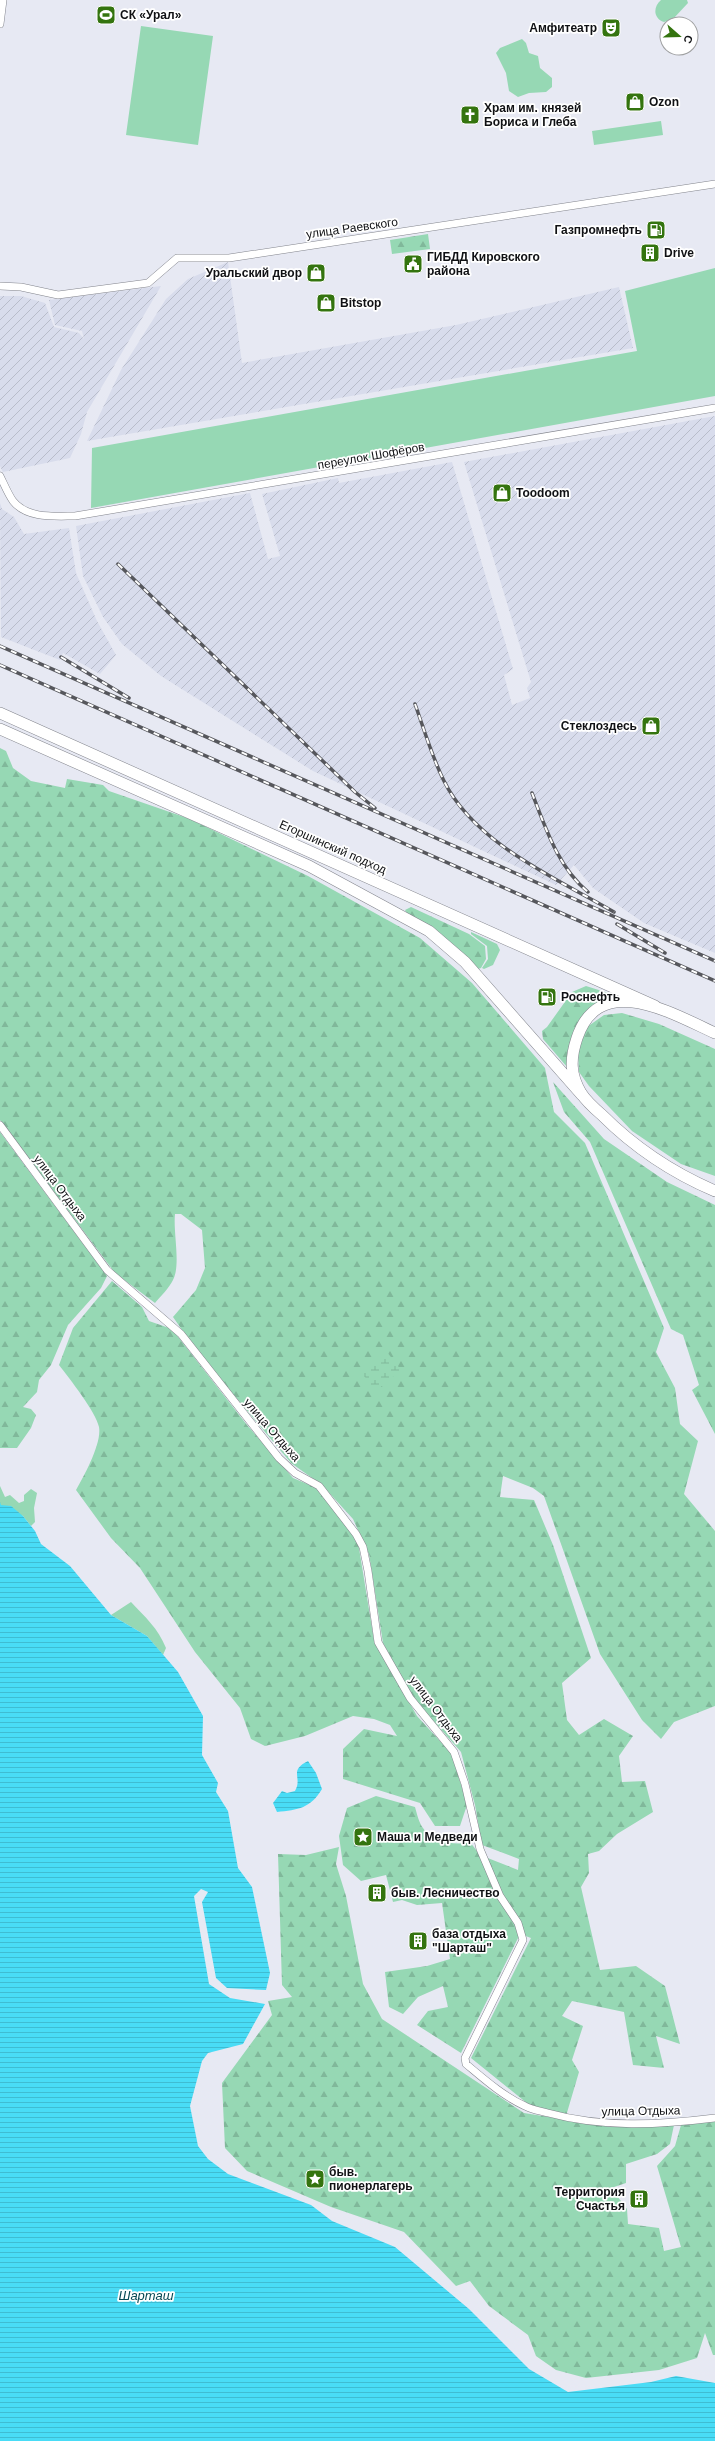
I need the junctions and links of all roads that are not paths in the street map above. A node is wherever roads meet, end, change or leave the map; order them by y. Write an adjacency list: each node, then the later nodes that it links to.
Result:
1 (4, 0): 2 (street)
2 (0, 24)
3 (715, 184): 4 (street, улица Раевского)
4 (0, 286)
5 (715, 408): 6 (street, переулок Шофёров)
6 (0, 476)
7 (0, 713): 9 (main road, Егоршинский подход)
8 (0, 729): 11 (main road)
9 (655, 1006): 10 (main road); 11 (main road)
10 (715, 1032)
11 (582, 1095): 13 (main road)
12 (0, 1125): 14 (street, улица Отдыха)
13 (715, 1191)
14 (715, 2118)

